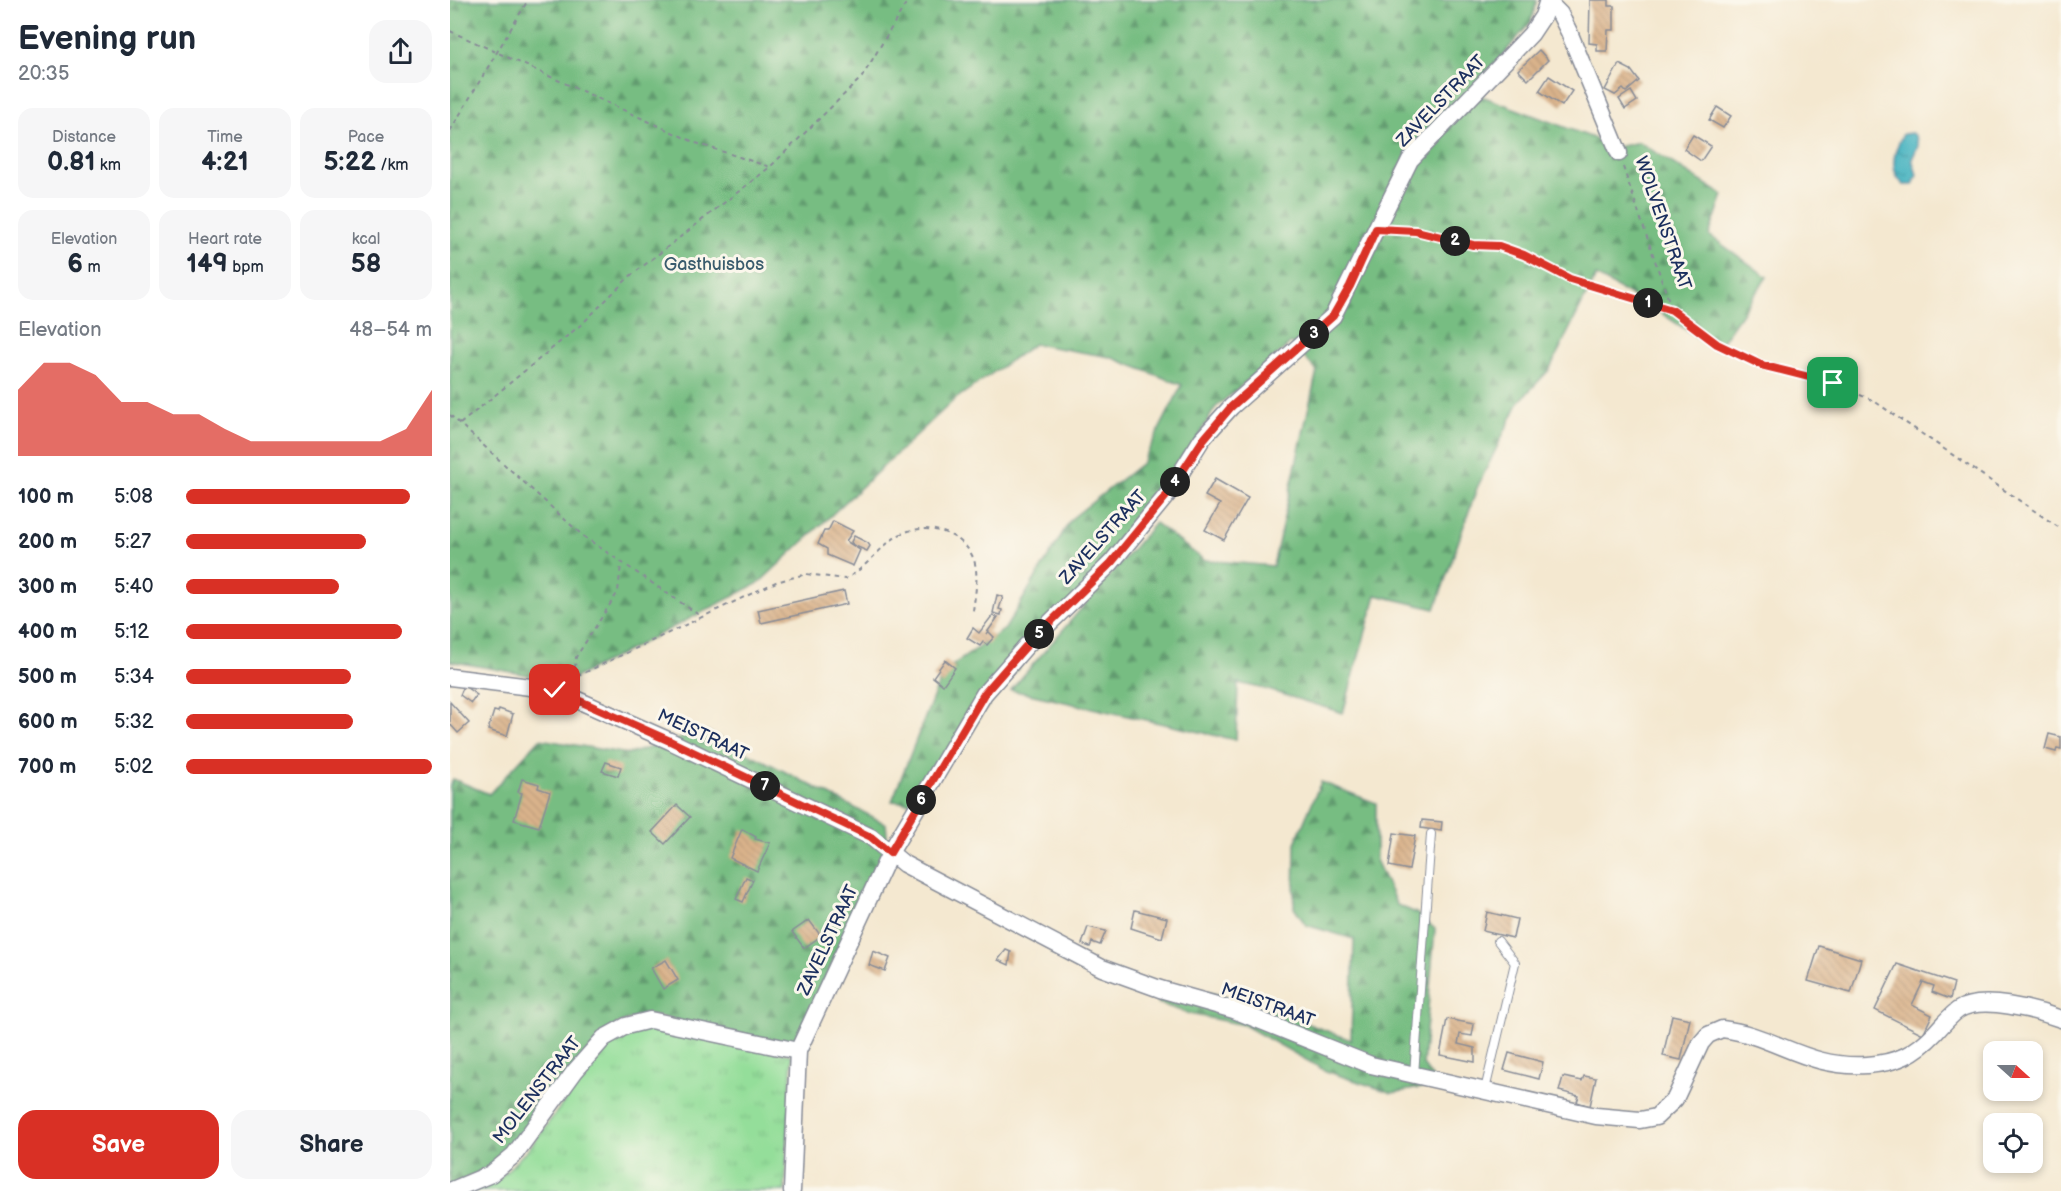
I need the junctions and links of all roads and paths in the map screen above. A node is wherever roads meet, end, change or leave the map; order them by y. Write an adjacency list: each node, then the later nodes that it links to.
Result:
1 (528, 0): 5 (path)
2 (908, 0): 8 (path)
3 (1548, 1): 7 (street, WOLVENSTRAAT); 9 (street, ZAVELSTRAAT)
4 (450, 32): 5 (path)
5 (496, 53): 6 (path); 8 (path)
6 (450, 130)
7 (1618, 153): 10 (path, WOLVENSTRAAT)
8 (771, 167): 12 (path)
9 (1376, 229): 10 (path); 19 (street, ZAVELSTRAAT)
10 (1672, 310): 13 (path, WOLVENSTRAAT)
11 (450, 416): 12 (path)
12 (460, 424): 14 (path)
13 (2061, 530)
14 (621, 564): 16 (path); 16 (path)
15 (973, 611): 16 (path)
16 (702, 617)
17 (450, 677): 19 (street, MEISTRAAT)
18 (1431, 834): 23 (lane)
19 (890, 853): 22 (street, ZAVELSTRAAT); 23 (street, MEISTRAAT)
20 (1498, 941): 24 (lane)
21 (2061, 1019): 24 (street, MEISTRAAT)
22 (798, 1051): 25 (street, MOLENSTRAAT); 26 (street)
23 (1414, 1074): 24 (street, MEISTRAAT)
24 (1485, 1090)
25 (450, 1191)
26 (792, 1191)

